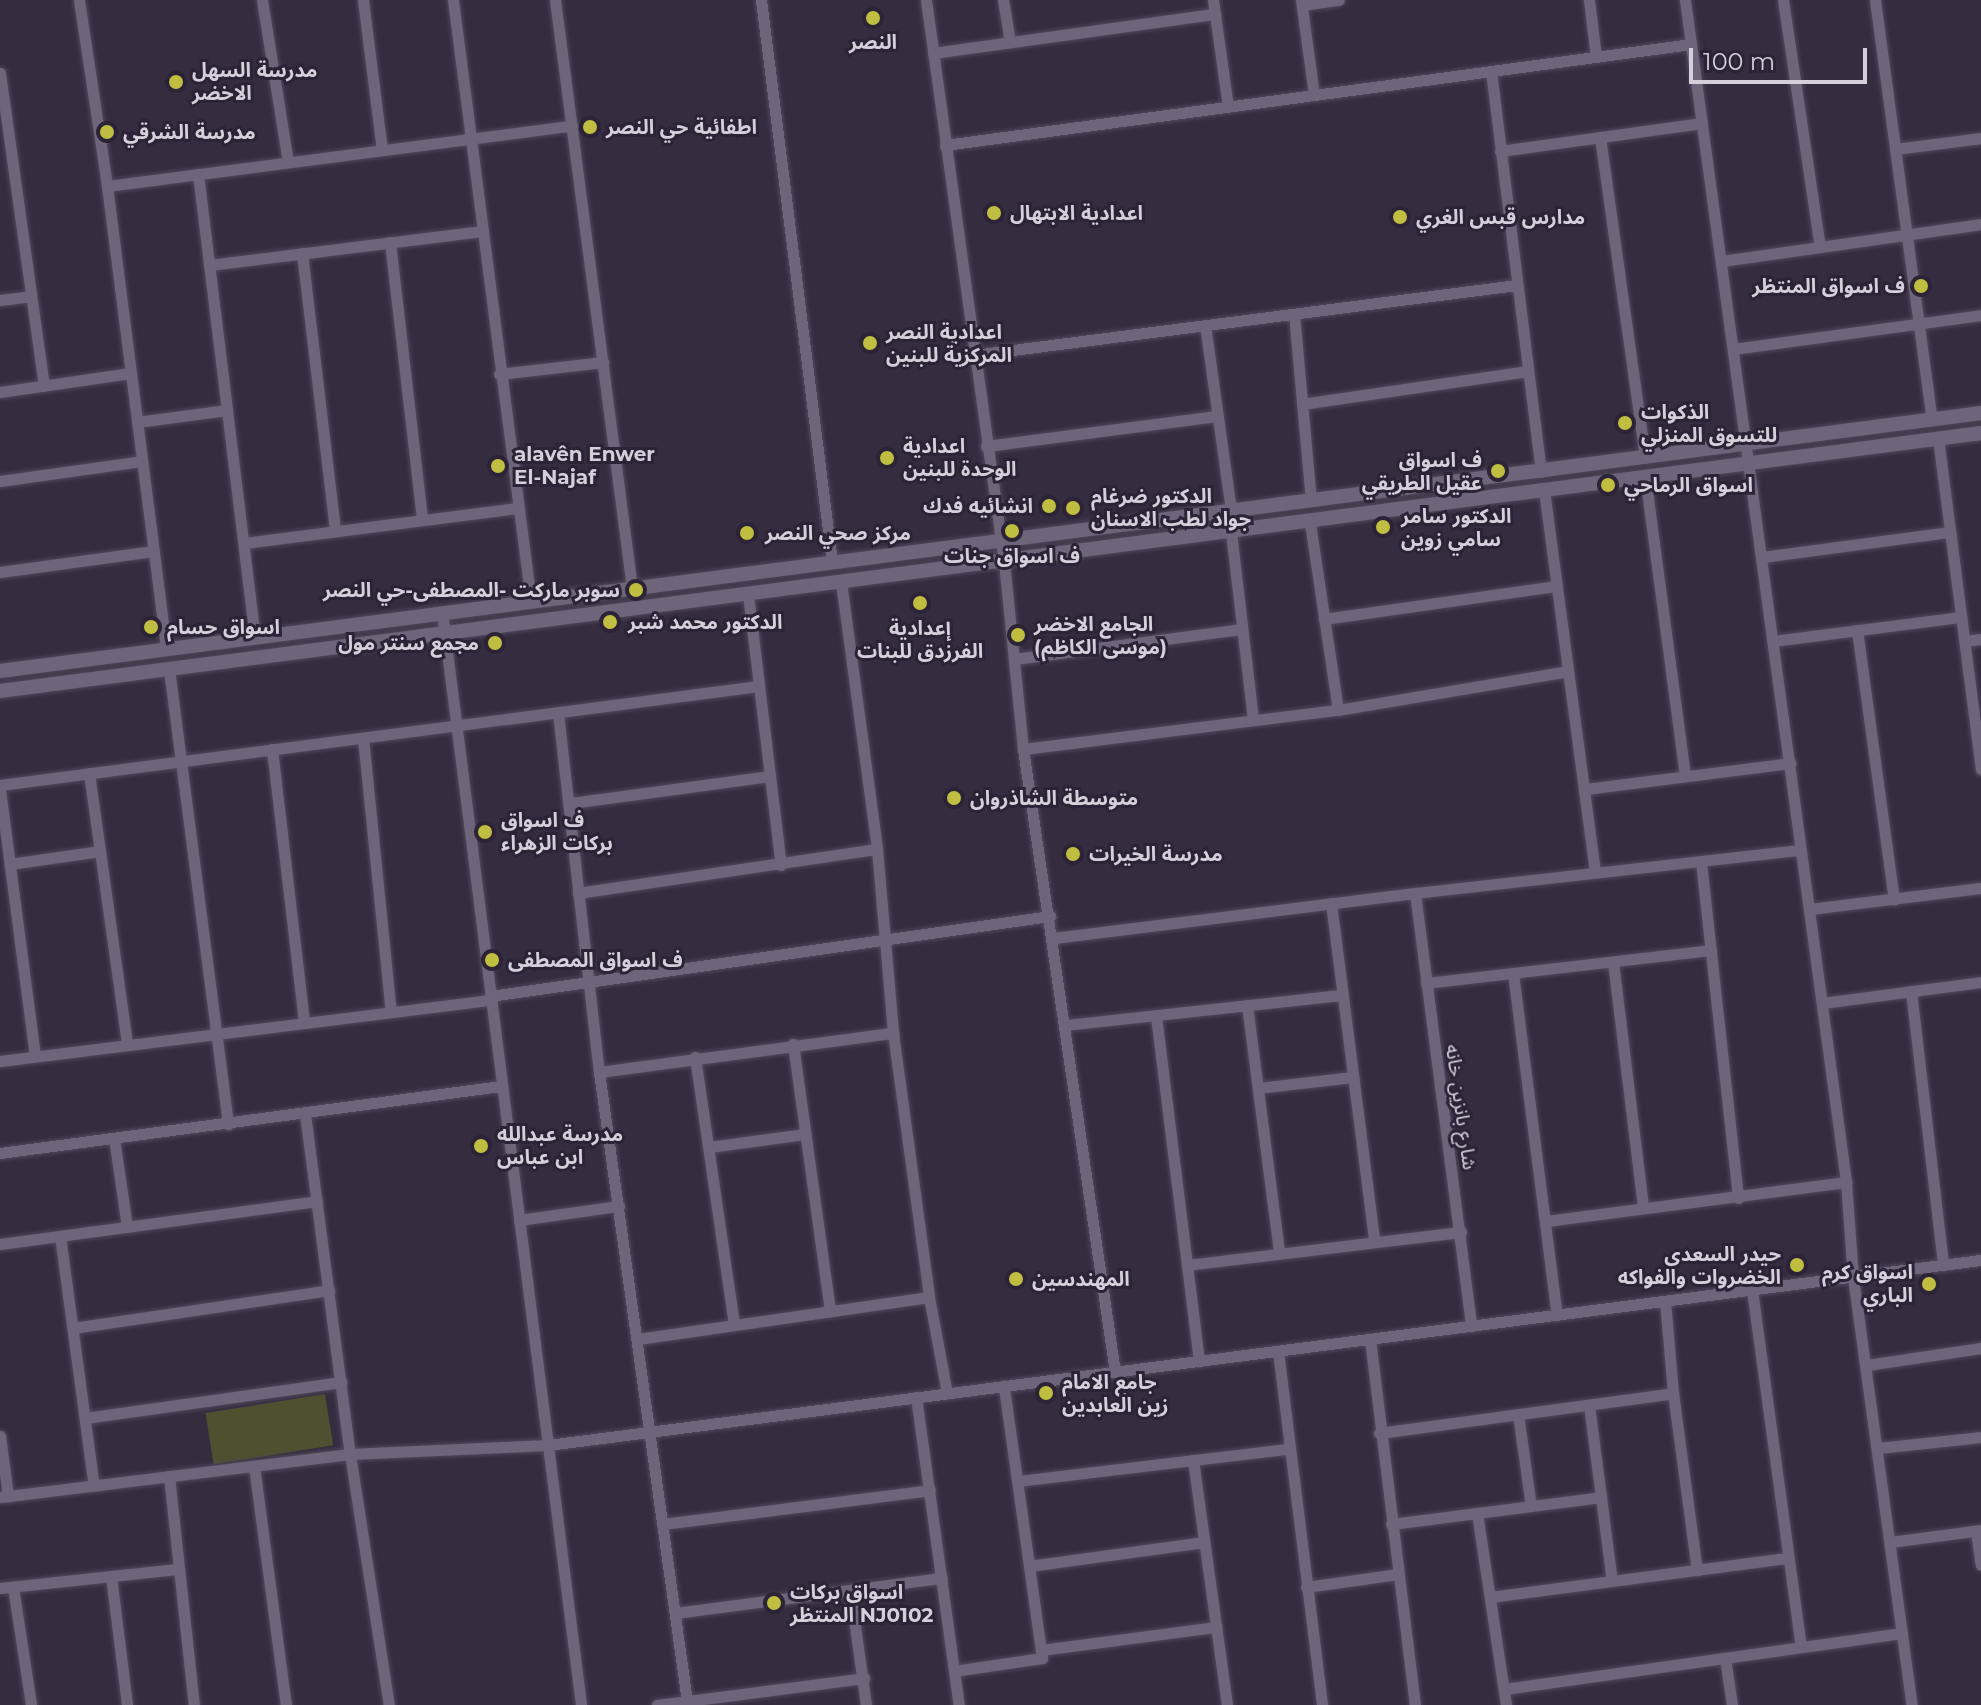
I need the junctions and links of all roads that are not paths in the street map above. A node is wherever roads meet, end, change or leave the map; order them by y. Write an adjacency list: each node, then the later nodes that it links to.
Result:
1 (79, 0): 36 (street)
2 (262, 0): 34 (street)
3 (363, 0): 32 (street)
4 (453, 0): 28 (street)
5 (555, 0): 26 (street)
6 (761, 0): 96 (street)
7 (926, 0): 19 (street)
8 (1003, 0): 17 (street)
9 (1213, 0): 16 (street)
10 (1339, 0): 15 (street)
11 (1589, 0): 20 (street)
12 (1685, 0): 18 (street)
13 (1783, 0): 41 (street)
14 (1875, 0): 31 (street)
15 (1302, 2): 23 (street)
16 (1215, 14): 17 (street); 24 (street)
17 (1010, 42): 19 (street)
18 (1691, 44): 20 (street); 25 (street)
19 (933, 53): 30 (street)
20 (1596, 57): 21 (street)
21 (1491, 71): 23 (street); 33 (street)
22 (0, 73): 46 (street)
23 (1314, 95): 24 (street)
24 (1228, 107): 30 (street)
25 (1702, 123): 27 (street); 43 (street)
26 (572, 126): 28 (street); 54 (street)
27 (1600, 137): 33 (street); 72 (street)
28 (472, 138): 32 (street); 38 (street)
29 (1981, 138): 31 (street)
30 (945, 145): 53 (street)
31 (1895, 149): 39 (street)
32 (382, 150): 34 (street)
33 (1500, 151): 45 (street)
34 (288, 162): 35 (street)
35 (198, 174): 36 (street); 44 (street)
36 (107, 186): 56 (street)
37 (1981, 224): 39 (street)
38 (483, 231): 40 (street); 57 (street)
39 (1907, 233): 41 (street); 50 (street)
40 (390, 242): 42 (street); 84 (street)
41 (1820, 247): 43 (street)
42 (302, 253): 44 (street); 86 (street)
43 (1722, 261): 52 (street)
44 (209, 265): 61 (street)
45 (1517, 285): 48 (street); 55 (street)
46 (31, 296): 47 (street); 58 (street)
47 (0, 300)
48 (1294, 314): 51 (street); 60 (street)
49 (1981, 315): 50 (street)
50 (1919, 323): 52 (street); 64 (street)
51 (1205, 325): 53 (street); 63 (street)
52 (1733, 349): 69 (street)
53 (974, 355): 70 (street)
54 (603, 362): 57 (street); 102 (street)
55 (1528, 371): 60 (street); 77 (street)
56 (131, 373): 58 (street); 65 (street)
57 (499, 374): 82 (street)
58 (44, 386): 59 (street)
59 (0, 392)
60 (1302, 404): 81 (street)
61 (227, 410): 65 (street); 91 (street)
62 (1981, 413): 64 (street)
63 (1217, 416): 70 (street); 83 (street)
64 (1932, 419): 68 (street)
65 (137, 422): 74 (street)
66 (1981, 433): 67 (street)
67 (1938, 438): 73 (street); 88 (street)
68 (1766, 442): 69 (street); 73 (street)
69 (1747, 444): 71 (street); 75 (street)
70 (986, 446): 90 (street)
71 (1727, 447): 72 (street); 76 (street)
72 (1645, 458): 77 (street)
73 (1769, 460): 75 (street)
74 (142, 461): 79 (street); 93 (street)
75 (1749, 462): 76 (street); 94 (street)
76 (1729, 465): 78 (street)
77 (1541, 472): 81 (street)
78 (1645, 476): 80 (street); 138 (street)
79 (0, 481)
80 (1544, 490): 85 (street); 101 (street)
81 (1311, 501): 83 (street)
82 (516, 508): 84 (street); 104 (street)
83 (1231, 511): 89 (street)
84 (422, 519): 86 (street)
85 (1310, 523): 87 (street); 109 (street)
86 (335, 531): 91 (street)
87 (1231, 532): 95 (street); 111 (street)
88 (1950, 532): 94 (street); 108 (street)
89 (1028, 537): 90 (street); 95 (street)
90 (1000, 541): 92 (street); 97 (street)
91 (244, 543): 115 (street)
92 (970, 545): 96 (street); 98 (street)
93 (154, 551): 99 (street); 119 (street)
94 (1762, 557): 117 (street)
95 (1030, 558): 97 (street)
96 (832, 562): 102 (street)
97 (1004, 562): 98 (street); 120 (street)
98 (973, 566): 100 (street)
99 (0, 572)
100 (841, 582): 103 (street); 142 (street)
101 (1557, 586): 109 (street); 123 (street)
102 (632, 588): 104 (street)
103 (748, 594): 110 (street); 124 (street)
104 (531, 601): 105 (street)
105 (472, 608): 106 (street); 110 (street)
106 (442, 612): 107 (street); 113 (street)
107 (424, 615): 114 (street); 115 (street)
108 (1961, 617): 112 (street); 118 (street)
109 (1324, 619): 126 (street)
110 (477, 629): 113 (street)
111 (1241, 629): 120 (street); 128 (street)
112 (1857, 630): 117 (street); 152 (street)
113 (445, 633): 114 (street); 129 (street)
114 (424, 636): 121 (street)
115 (255, 637): 119 (street)
116 (1981, 639): 118 (street)
117 (1773, 641): 134 (street)
118 (1965, 641): 135 (street)
119 (166, 649): 122 (street)
120 (1014, 659): 132 (street)
121 (169, 669): 125 (street); 133 (street)
122 (0, 671)
123 (1568, 671): 126 (street); 140 (street)
124 (759, 686): 127 (street); 137 (street)
125 (0, 691)
126 (1338, 710): 128 (street)
127 (558, 713): 129 (street); 141 (street)
128 (1253, 720): 132 (street)
129 (458, 726): 130 (street); 166 (street)
130 (363, 738): 131 (street); 169 (street)
131 (272, 749): 133 (street); 171 (street)
132 (1023, 749): 155 (street)
133 (182, 761): 136 (street); 173 (street)
134 (1790, 763): 138 (street); 143 (street)
135 (1981, 769)
136 (89, 773): 139 (street); 144 (street)
137 (770, 776): 141 (street); 147 (street)
138 (1685, 776): 140 (street)
139 (0, 788): 146 (street)
140 (1585, 789): 148 (street)
141 (571, 803): 150 (street)
142 (877, 849): 147 (street); 157 (street)
143 (1799, 850): 145 (street); 154 (street)
144 (100, 851): 146 (street); 175 (street)
145 (1701, 862): 148 (street); 158 (street)
146 (10, 864): 177 (street)
147 (781, 865): 150 (street)
148 (1595, 873): 151 (street)
149 (1981, 888): 152 (street)
150 (578, 893): 162 (street)
151 (1415, 893): 153 (street); 163 (street, شارع بانزين خانه)
152 (1894, 899): 154 (street)
153 (1331, 903): 156 (street); 165 (street)
154 (1809, 909): 167 (street)
155 (1050, 916): 156 (street); 157 (street)
156 (1053, 938): 172 (street)
157 (884, 940): 162 (street); 174 (street)
158 (1711, 950): 159 (street); 191 (street)
159 (1613, 962): 160 (street); 194 (street)
160 (1513, 973): 163 (street); 196 (street)
161 (1981, 982): 164 (street)
162 (589, 983): 166 (street); 180 (street)
163 (1426, 983): 198 (street, شارع بانزين خانه)
164 (1911, 991): 167 (street); 205 (street)
165 (1342, 995): 168 (street); 181 (street)
166 (491, 998): 169 (street); 182 (street)
167 (1822, 1003): 190 (street)
168 (1247, 1005): 170 (street); 183 (street)
169 (391, 1012): 171 (street)
170 (1156, 1016): 172 (street); 204 (street)
171 (304, 1021): 173 (street)
172 (1065, 1025): 222 (street)
173 (216, 1032): 175 (street); 185 (street)
174 (893, 1033): 176 (street); 209 (street)
175 (127, 1044): 177 (street)
176 (793, 1044): 178 (street); 186 (street)
177 (35, 1056): 179 (street)
178 (695, 1057): 180 (street); 188 (street)
179 (0, 1061)
180 (599, 1072): 193 (street)
181 (1353, 1077): 183 (street); 200 (street)
182 (501, 1086): 184 (street); 195 (street)
183 (1258, 1088): 202 (street)
184 (305, 1114): 185 (street); 192 (street)
185 (228, 1124): 187 (street)
186 (805, 1134): 188 (street); 211 (street)
187 (114, 1138): 189 (street); 197 (street)
188 (709, 1147): 213 (street)
189 (0, 1153)
190 (1846, 1182): 191 (street); 206 (street)
191 (1738, 1198): 194 (street)
192 (317, 1201): 197 (street); 207 (street)
193 (619, 1206): 195 (street); 216 (street)
194 (1643, 1208): 196 (street)
195 (519, 1220): 235 (street)
196 (1546, 1221): 212 (street)
197 (127, 1227): 199 (street)
198 (1461, 1232): 200 (street); 214 (street, شارع بانزين خانه)
199 (60, 1236): 201 (street); 215 (street)
200 (1374, 1240): 202 (street)
201 (0, 1244)
202 (1279, 1253): 204 (street)
203 (1981, 1260): 205 (street)
204 (1187, 1265): 220 (street)
205 (1943, 1265): 206 (street)
206 (1853, 1277): 208 (street); 221 (street)
207 (329, 1290): 215 (street); 223 (street)
208 (1752, 1290): 210 (street); 254 (street)
209 (929, 1297): 211 (street); 225 (street)
210 (1665, 1301): 212 (street); 226 (street)
211 (830, 1311): 213 (street)
212 (1557, 1315): 214 (street)
213 (734, 1324): 216 (street)
214 (1471, 1326): 217 (street)
215 (73, 1328): 230 (street)
216 (638, 1339): 231 (street)
217 (1370, 1339): 219 (street); 232 (street)
218 (1981, 1348): 221 (street)
219 (1278, 1351): 220 (street); 237 (street)
220 (1199, 1361): 222 (street)
221 (1867, 1365): 236 (street)
222 (1115, 1372): 224 (street)
223 (341, 1382): 230 (street); 238 (street)
224 (1004, 1386): 225 (street); 242 (street)
225 (947, 1393): 227 (street)
226 (1673, 1393): 228 (street); 258 (street)
227 (916, 1397): 231 (street); 244 (street)
228 (1589, 1405): 229 (street); 246 (street)
229 (1518, 1414): 232 (street); 247 (street)
230 (85, 1418): 243 (street)
231 (650, 1432): 235 (street); 249 (street)
232 (1379, 1433): 250 (street)
233 (0, 1436): 245 (street)
234 (1981, 1437): 236 (street)
235 (548, 1445): 238 (street); 283 (street)
236 (1878, 1448): 253 (street)
237 (1288, 1449): 239 (street); 264 (street)
238 (350, 1454): 240 (street); 282 (street)
239 (1193, 1460): 242 (street); 252 (street)
240 (254, 1466): 241 (street); 281 (street)
241 (169, 1476): 243 (street); 257 (street)
242 (1018, 1481): 256 (street)
243 (94, 1486): 245 (street)
244 (930, 1490): 249 (street); 261 (street)
245 (4, 1497)
246 (1601, 1497): 247 (street); 262 (street)
247 (1531, 1506): 248 (street)
248 (1477, 1513): 250 (street); 267 (street)
249 (662, 1524): 268 (street)
250 (1391, 1524): 259 (street)
251 (1979, 1530): 253 (street); 255 (street)
252 (1204, 1542): 256 (street); 269 (street)
253 (1890, 1542): 270 (street)
254 (1788, 1558): 258 (street); 271 (street)
255 (1981, 1565)
256 (1029, 1566): 272 (street)
257 (177, 1569): 260 (street); 280 (street)
258 (1697, 1570): 262 (street)
259 (1398, 1574): 264 (street); 289 (street)
260 (111, 1576): 263 (street); 279 (street)
261 (942, 1578): 266 (street); 274 (street)
262 (1612, 1581): 267 (street)
263 (13, 1587): 265 (street); 278 (street)
264 (1306, 1587): 288 (street)
265 (0, 1588)
266 (850, 1590): 268 (street); 275 (street)
267 (1490, 1597): 276 (street)
268 (675, 1613): 277 (street)
269 (1216, 1627): 272 (street); 287 (street)
270 (1902, 1633): 271 (street); 292 (street)
271 (1801, 1647): 273 (street)
272 (1041, 1650): 274 (street)
273 (1725, 1658): 276 (street); 291 (street)
274 (954, 1671): 286 (street)
275 (864, 1678): 277 (street); 285 (street)
276 (1504, 1689): 290 (street)
277 (687, 1701): 284 (street)
278 (31, 1705)
279 (127, 1705)
280 (194, 1705)
281 (286, 1705)
282 (389, 1705)
283 (581, 1705)
284 (657, 1705)
285 (866, 1705)
286 (959, 1705)
287 (1227, 1705)
288 (1322, 1705)
289 (1415, 1705)
290 (1506, 1705)
291 (1732, 1705)
292 (1912, 1705)

